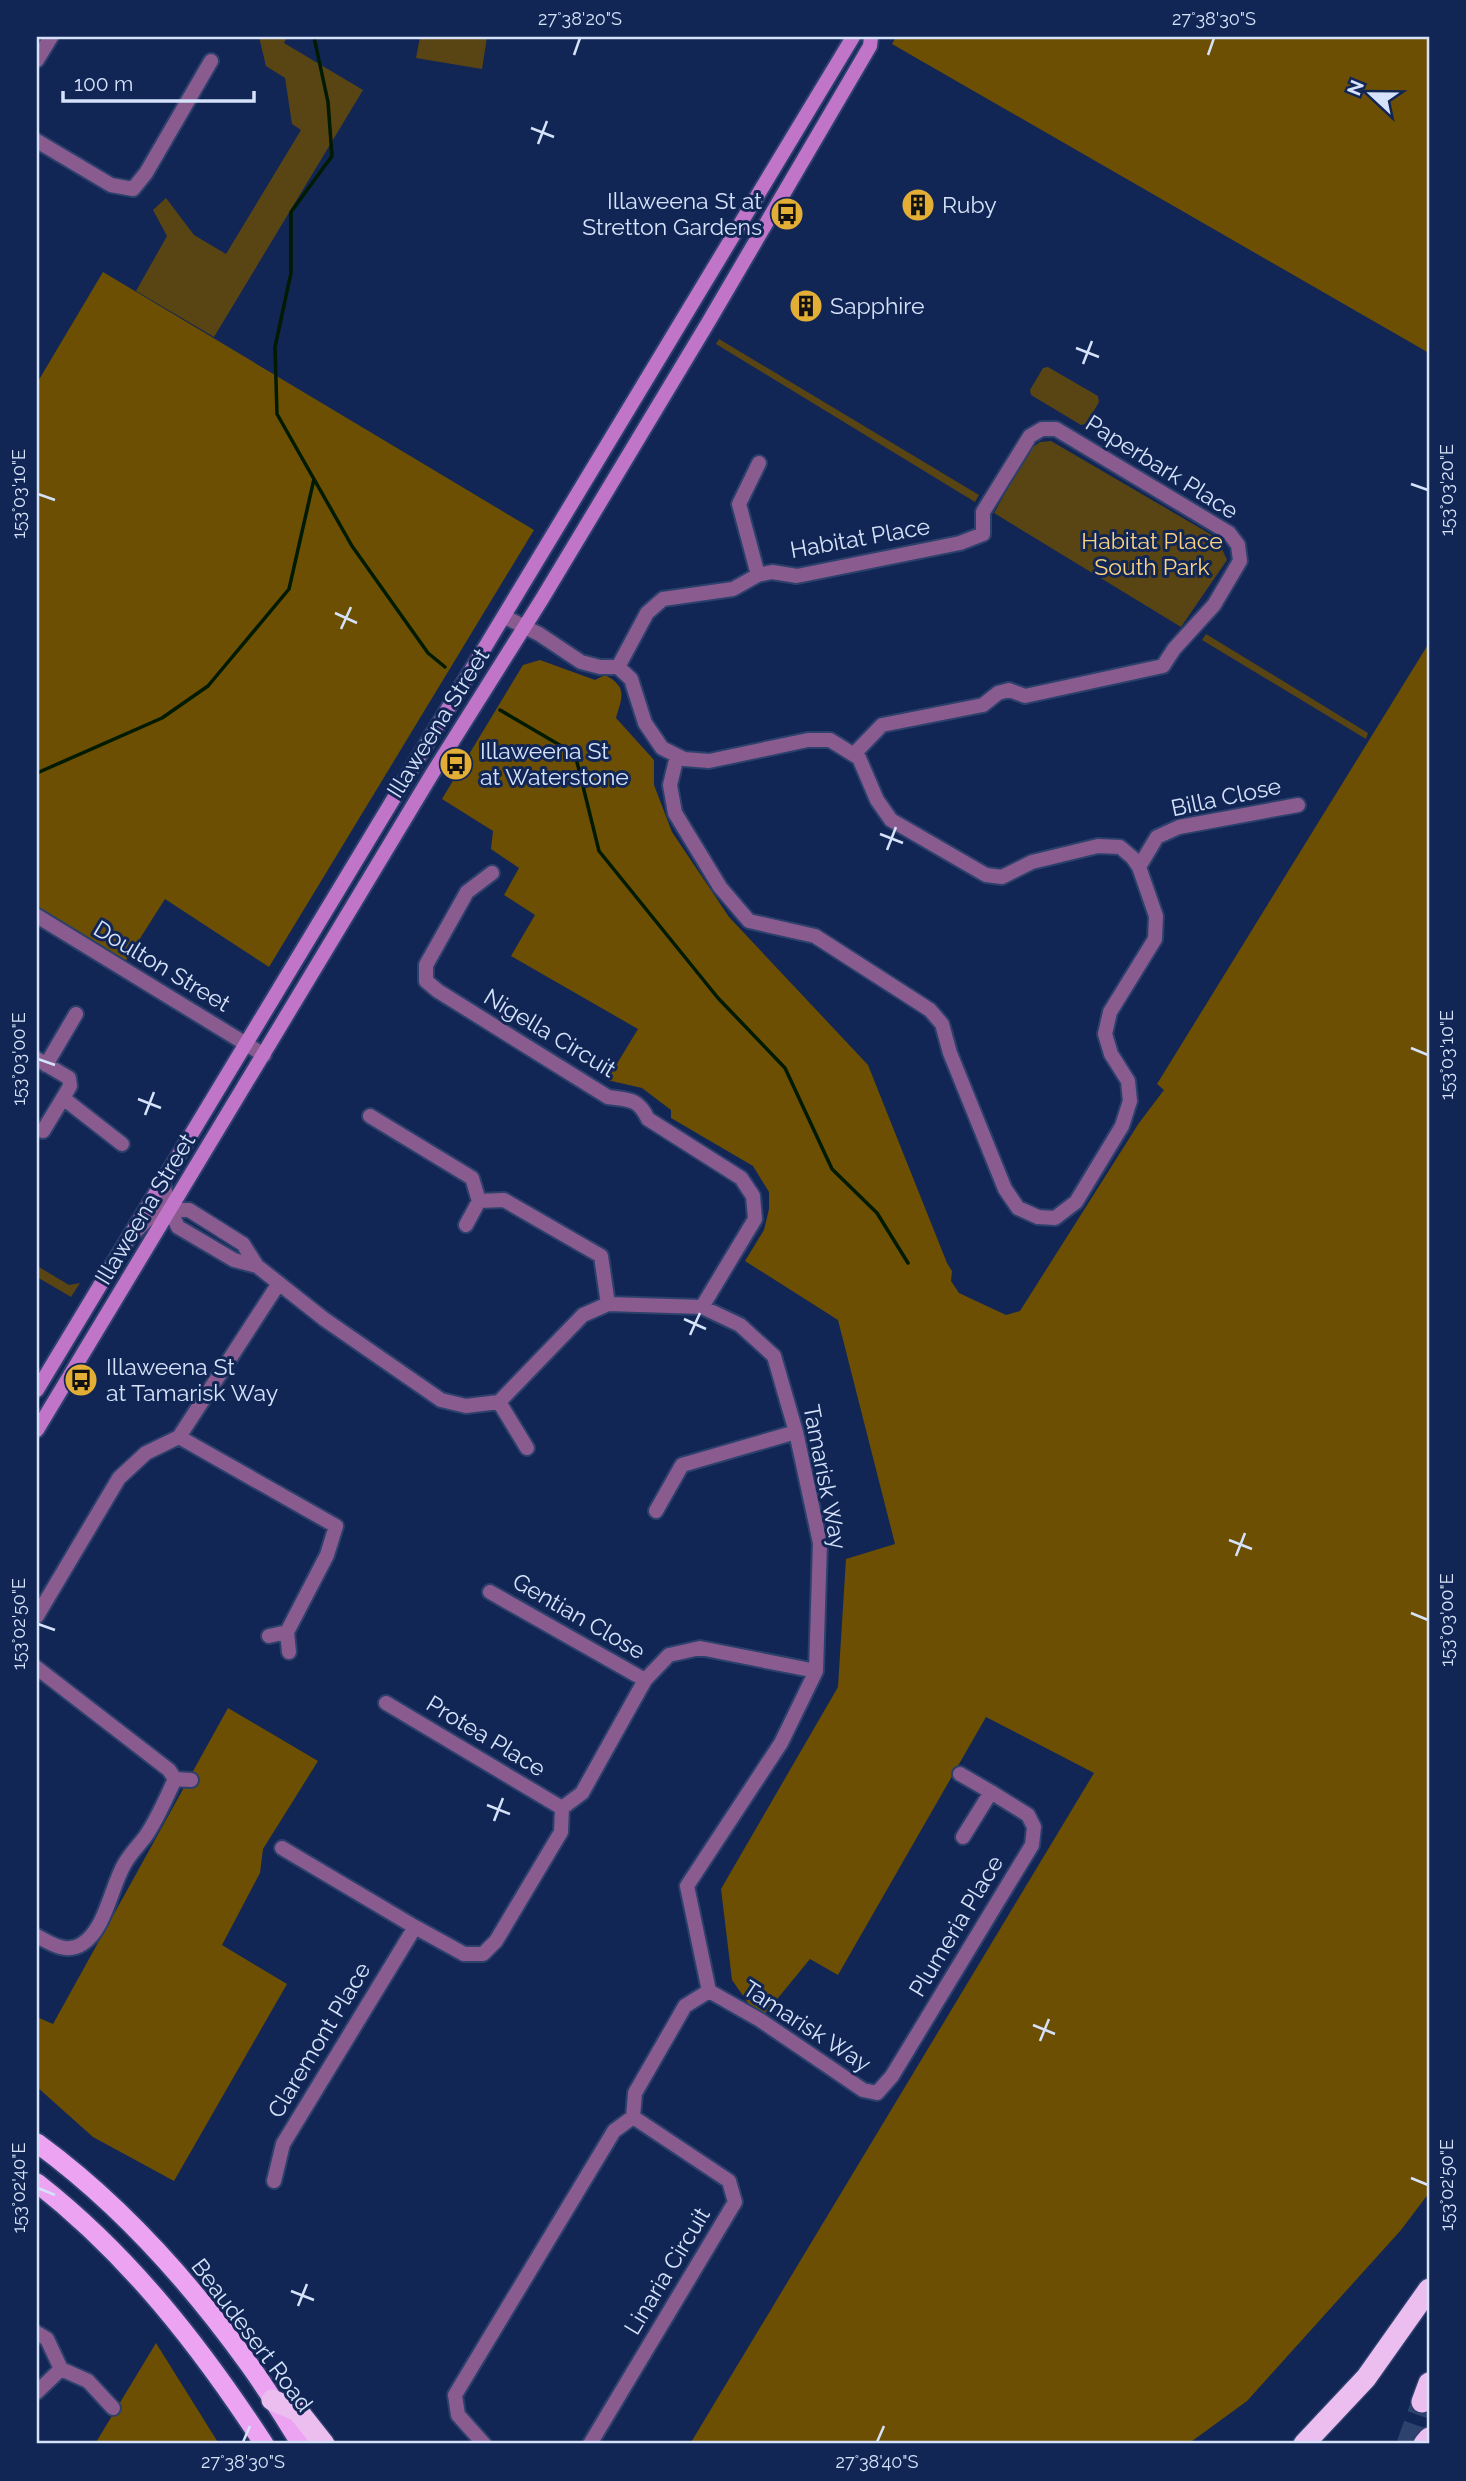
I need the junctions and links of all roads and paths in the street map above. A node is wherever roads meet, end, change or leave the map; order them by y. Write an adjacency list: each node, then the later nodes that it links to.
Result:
1 (51, 37): 4 (street)
2 (853, 37): 7 (main road, Illaweena Street)
3 (871, 37): 8 (main road, Illaweena Street)
4 (37, 60)
5 (211, 61): 6 (street)
6 (37, 141)
7 (690, 309): 8 (main road); 10 (main road, Illaweena Street)
8 (709, 321): 11 (main road, Illaweena Street)
9 (758, 463): 13 (street)
10 (562, 521): 11 (main road); 14 (main road, Illaweena Street)
11 (587, 522): 15 (main road, Illaweena Street)
12 (983, 534): 13 (street, Habitat Place); 17 (street, Paperbark Place)
13 (758, 575): 16 (street, Habitat Place)
14 (505, 617): 15 (street); 24 (main road, Illaweena Street)
15 (524, 627): 16 (street); 25 (main road, Illaweena Street)
16 (618, 667): 18 (street)
17 (854, 754): 18 (street); 20 (street)
18 (677, 756): 20 (street)
19 (1298, 805): 20 (street, Billa Close)
20 (1139, 867)
21 (492, 873): 43 (street, Nigella Circuit)
22 (38, 919): 24 (street, Doulton Street)
23 (76, 1014): 26 (street)
24 (245, 1042): 25 (street, Doulton Street); 31 (main road, Illaweena Street)
25 (264, 1055): 32 (main road, Illaweena Street)
26 (41, 1062): 27 (street)
27 (63, 1098): 29 (street); 30 (street)
28 (370, 1116): 33 (street)
29 (43, 1131)
30 (122, 1144)
31 (162, 1180): 34 (street); 39 (main road, Illaweena Street)
32 (187, 1182): 34 (main road, Illaweena Street); 35 (street)
33 (480, 1202): 36 (street); 42 (street)
34 (170, 1210): 35 (street); 37 (street); 38 (main road, Illaweena Street); 39 (street)
35 (189, 1210): 40 (street)
36 (466, 1225)
37 (178, 1228): 38 (street); 40 (street)
38 (155, 1234): 46 (main road, Illaweena Street)
39 (125, 1242): 44 (main road, Illaweena Street)
40 (257, 1266): 41 (street)
41 (279, 1283): 45 (street); 48 (street)
42 (608, 1304): 43 (street, Tamarisk Way); 45 (street)
43 (702, 1307): 47 (street, Tamarisk Way)
44 (37, 1390)
45 (499, 1402): 49 (street)
46 (37, 1430)
47 (796, 1432): 50 (street); 57 (street, Tamarisk Way)
48 (180, 1437): 52 (street); 53 (street)
49 (527, 1448)
50 (656, 1511)
51 (490, 1592): 58 (street, Gentian Close)
52 (37, 1616)
53 (287, 1632): 54 (street); 55 (street)
54 (269, 1636)
55 (289, 1652)
56 (37, 1668): 61 (street)
57 (816, 1671): 58 (street); 69 (street, Tamarisk Way)
58 (645, 1680): 64 (street)
59 (386, 1703): 64 (street, Protea Place)
60 (960, 1774): 63 (street, Plumeria Place)
61 (175, 1779): 62 (street); 68 (street)
62 (191, 1780)
63 (990, 1792): 65 (street, Plumeria Place); 70 (street, Plumeria Place)
64 (562, 1808): 67 (street)
65 (963, 1837)
66 (282, 1847): 67 (street)
67 (415, 1927): 73 (street, Claremont Place)
68 (37, 1937)
69 (709, 1991): 70 (street, Tamarisk Way); 71 (street)
70 (877, 2093)
71 (634, 2117): 85 (street); 86 (street, Linaria Circuit)
72 (37, 2143): 79 (highway, Beaudesert Road)
73 (274, 2181)
74 (37, 2183): 82 (highway)
75 (1429, 2290): 87 (highway)
76 (37, 2333): 77 (street)
77 (61, 2369): 78 (street); 80 (street)
78 (37, 2392)
79 (272, 2400): 83 (highway, Beaudesert Road); 84 (highway)
80 (113, 2407)
81 (1429, 2438): 88 (highway)
82 (264, 2444)
83 (301, 2444)
84 (324, 2444)
85 (484, 2444)
86 (590, 2444)
87 (1304, 2444)
88 (1423, 2444)

